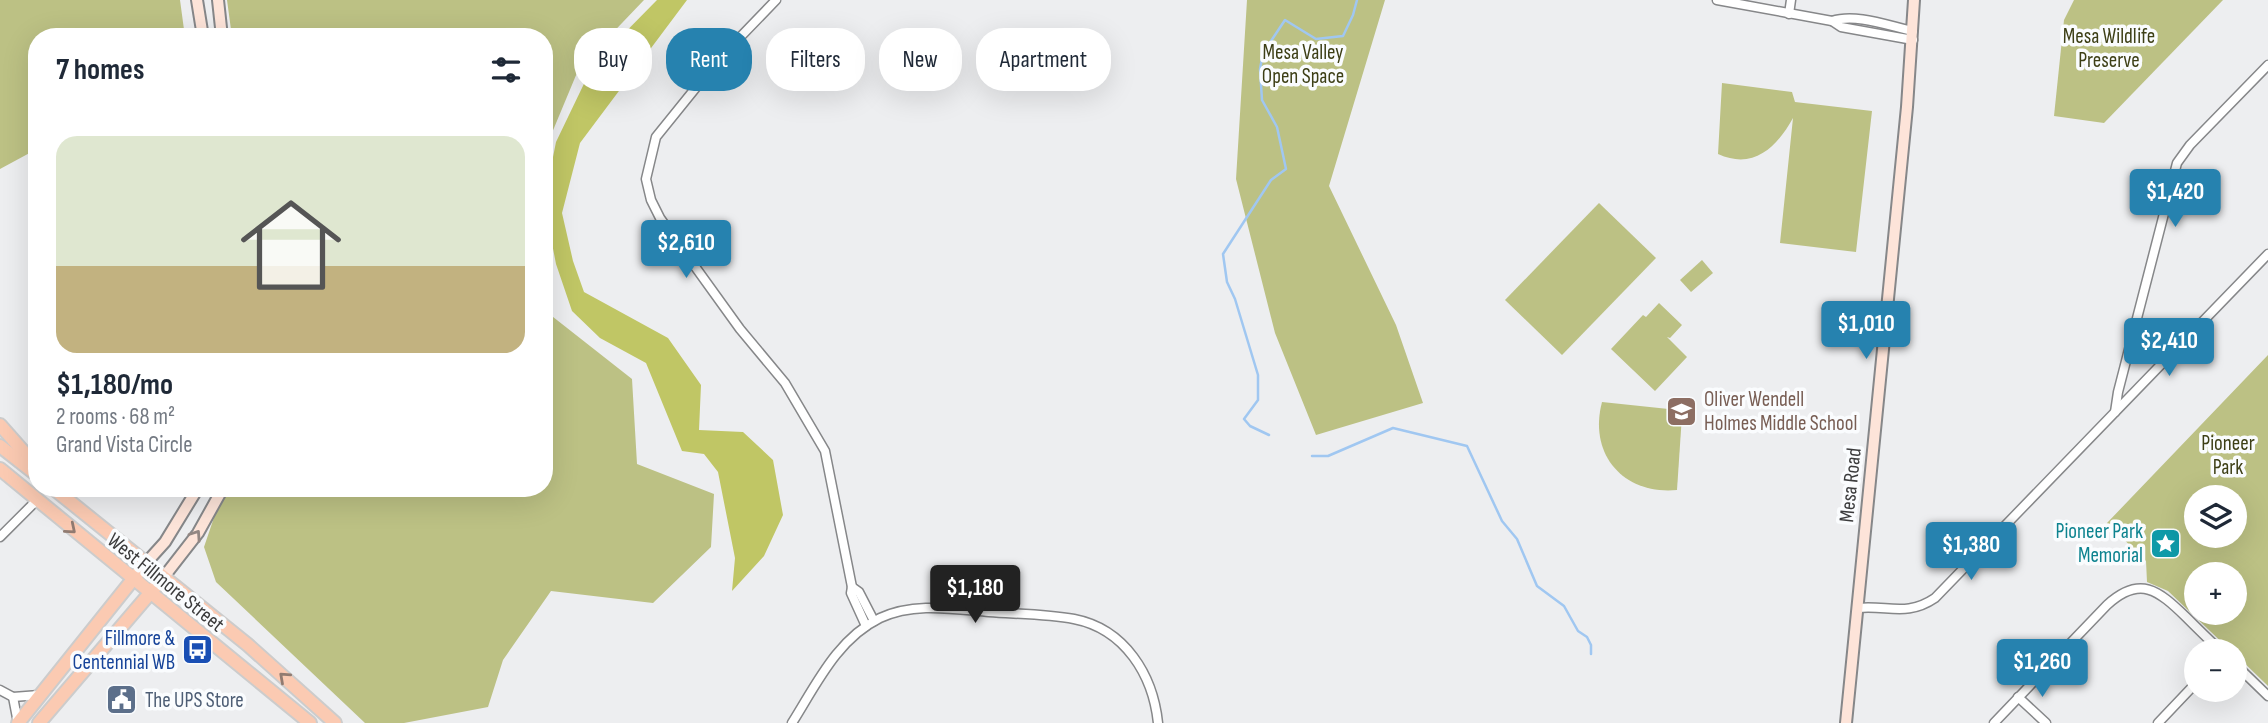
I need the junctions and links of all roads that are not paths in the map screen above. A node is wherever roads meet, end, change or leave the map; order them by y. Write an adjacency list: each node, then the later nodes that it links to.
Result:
1 (197, 0): 8 (main road)
2 (218, 0): 9 (main road)
3 (776, 0): 31 (street)
4 (1717, 0): 7 (street)
5 (1791, 0): 7 (street)
6 (1914, 0): 10 (main road, Mesa Road)
7 (1788, 14): 10 (street)
8 (202, 28)
9 (221, 28)
10 (1913, 36): 30 (main road, Mesa Road)
11 (2268, 65): 13 (street)
12 (2268, 254): 13 (street)
13 (2115, 412): 30 (street)
14 (0, 425): 16 (main road)
15 (0, 446): 17 (main road)
16 (28, 457)
17 (28, 468)
18 (0, 470): 19 (main road, West Fillmore Street)
19 (28, 493)
20 (33, 497): 24 (main road, West Fillmore Street)
21 (64, 497): 26 (main road, West Fillmore Street)
22 (192, 497): 26 (main road)
23 (218, 497): 27 (main road, one-way to 23)
24 (37, 500): 25 (street); 28 (main road, West Fillmore Street, one-way to 28)
25 (0, 537)
26 (146, 563): 27 (main road, West Fillmore Street); 28 (main road)
27 (163, 578): 29 (main road); 43 (main road, West Fillmore Street, one-way to 27)
28 (133, 580): 29 (main road, West Fillmore Street); 35 (main road)
29 (150, 594): 41 (main road); 42 (main road, West Fillmore Street)
30 (1858, 608): 46 (main road, Mesa Road)
31 (870, 624): 44 (street); 45 (street)
32 (2208, 639): 39 (street)
33 (2247, 676): 37 (street)
34 (0, 690): 38 (street)
35 (39, 695): 38 (street); 40 (main road)
36 (2184, 696): 49 (street)
37 (2268, 696)
38 (13, 697): 40 (street)
39 (2018, 697): 47 (street); 48 (street)
40 (18, 723)
41 (40, 723)
42 (310, 723)
43 (335, 723)
44 (792, 723)
45 (1158, 723)
46 (1846, 723)
47 (1994, 723)
48 (2046, 723)
49 (2158, 723)

